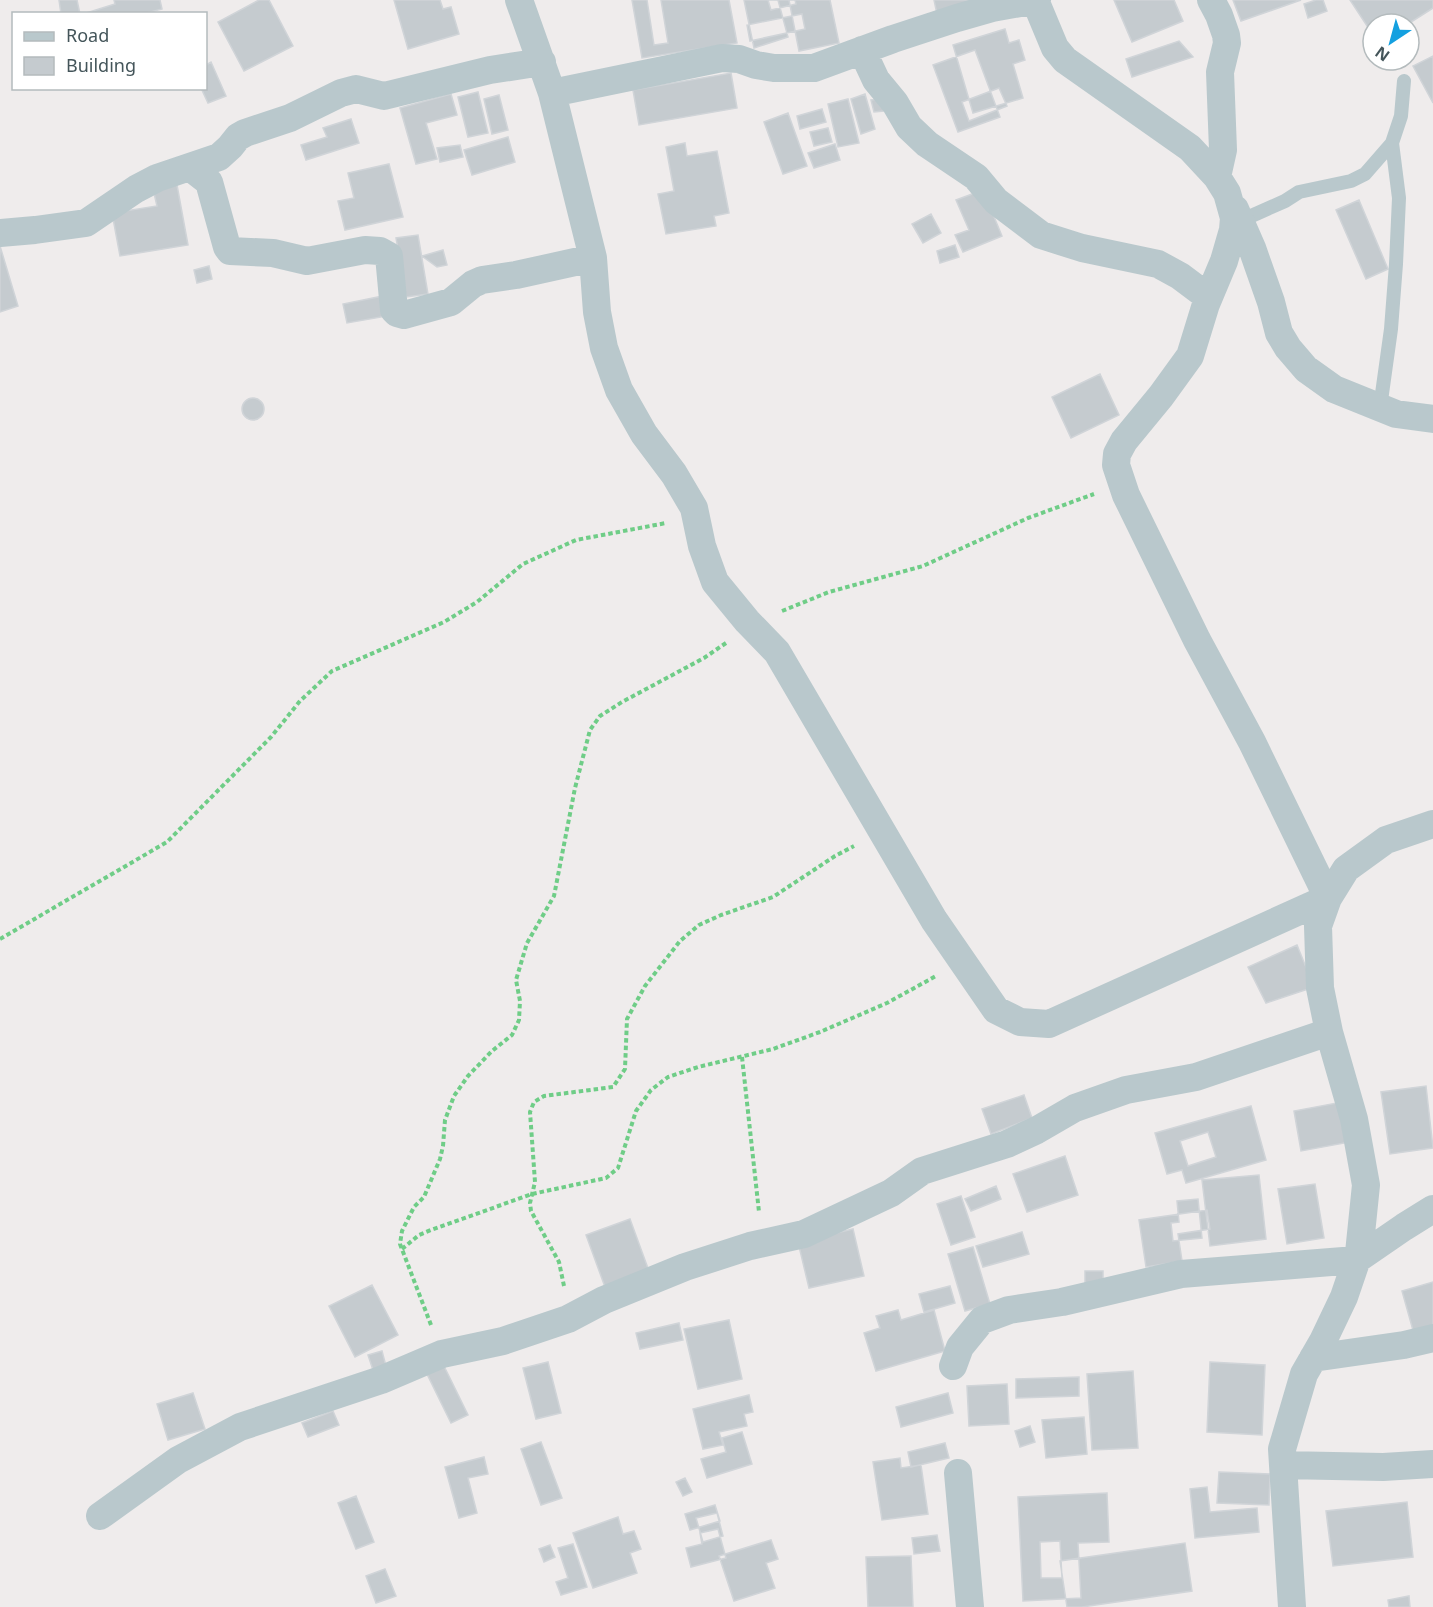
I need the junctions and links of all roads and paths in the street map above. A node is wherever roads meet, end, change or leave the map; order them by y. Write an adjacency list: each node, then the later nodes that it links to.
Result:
1 (1036, 0): 4 (street); 10 (street)
2 (1211, 0): 10 (street)
3 (523, 1): 5 (street)
4 (862, 50): 7 (street); 14 (street)
5 (542, 62): 7 (street); 9 (street)
6 (1404, 81): 8 (lane)
7 (552, 93): 13 (street)
8 (1392, 143): 11 (lane); 15 (lane)
9 (191, 168): 12 (street); 13 (street)
10 (1222, 185): 11 (street); 14 (street)
11 (1240, 221): 15 (street)
12 (0, 233)
13 (593, 258): 18 (street)
14 (1208, 297): 17 (street)
15 (1380, 408): 16 (street)
16 (1433, 419)
17 (1122, 484): 19 (path); 22 (street)
18 (697, 518): 19 (street); 23 (path)
19 (752, 626): 21 (street); 30 (path)
20 (1433, 824): 22 (street)
21 (881, 832): 24 (street); 27 (path)
22 (1328, 898): 24 (street); 25 (street)
23 (0, 939)
24 (963, 962): 26 (path)
25 (1329, 1032): 29 (street); 31 (street)
26 (742, 1058): 27 (path); 29 (path)
27 (532, 1194): 30 (path); 32 (path)
28 (1433, 1209): 31 (street)
29 (763, 1243): 32 (street)
30 (402, 1249): 34 (path)
31 (1356, 1260): 35 (street); 36 (street)
32 (571, 1316): 34 (street)
33 (1433, 1338): 35 (street)
34 (442, 1354): 40 (street)
35 (1313, 1358): 38 (street)
36 (952, 1366)
37 (1433, 1464): 38 (street)
38 (1283, 1465): 42 (street)
39 (958, 1473): 41 (street)
40 (100, 1516)
41 (970, 1607)
42 (1292, 1607)

